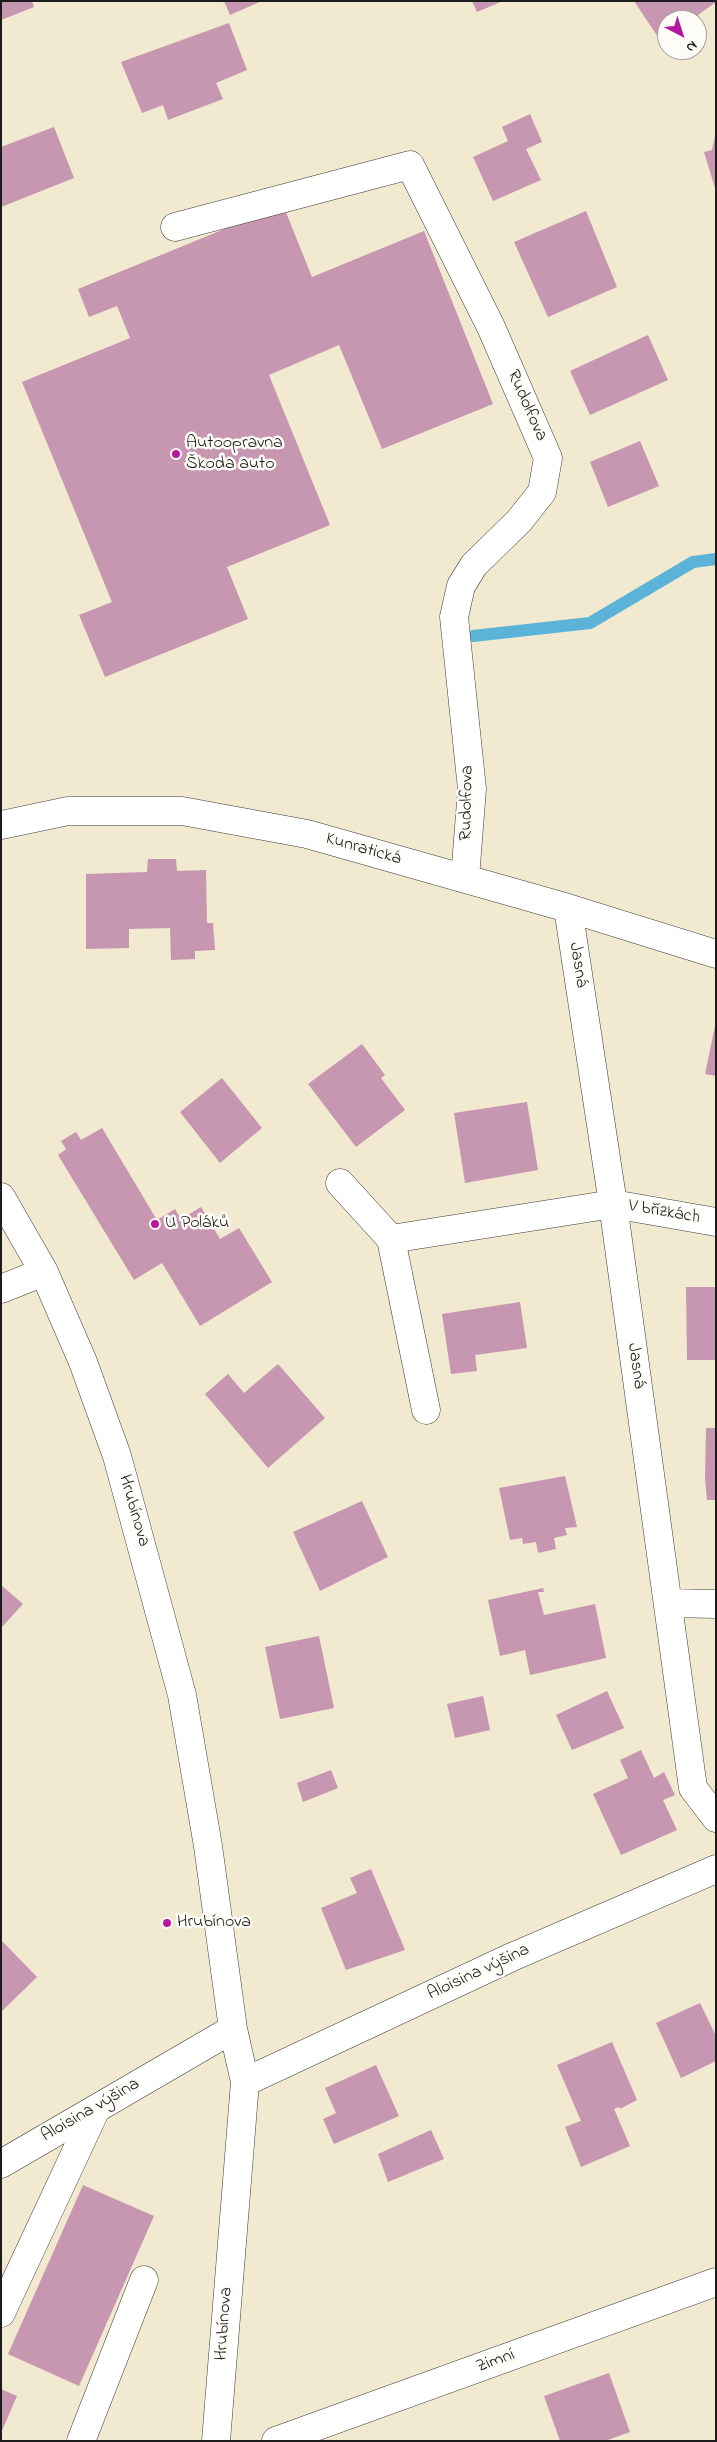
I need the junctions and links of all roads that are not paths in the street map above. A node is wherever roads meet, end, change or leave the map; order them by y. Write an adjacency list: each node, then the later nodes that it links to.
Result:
1 (175, 227): 3 (street, Rudolfova)
2 (1, 825): 3 (street, Kunratická)
3 (465, 878): 4 (street, Kunratická)
4 (568, 908): 5 (street, Kunratická); 8 (street, Jasná)
5 (716, 954)
6 (340, 1183): 10 (street)
7 (1, 1197): 11 (street, Hrubínova)
8 (613, 1204): 9 (street, V břízkách); 10 (street, V břízkách); 14 (street, Jasná)
9 (716, 1222)
10 (391, 1239): 13 (street)
11 (44, 1272): 12 (street); 18 (street, Hrubínova)
12 (1, 1289)
13 (426, 1410)
14 (668, 1603): 15 (street); 16 (street, Jasná)
15 (716, 1604)
16 (716, 1818)
17 (716, 1868): 19 (street, Aloisina výšina)
18 (233, 2029): 19 (street, Hrubínova); 20 (street, Aloisina výšina)
19 (244, 2082): 26 (street, Hrubínova)
20 (96, 2109): 21 (street, Aloisina výšina); 24 (street)
21 (1, 2164)
22 (144, 2280): 25 (street)
23 (716, 2282): 27 (street, Zimní)
24 (1, 2313)
25 (80, 2441)
26 (216, 2441)
27 (276, 2441)

